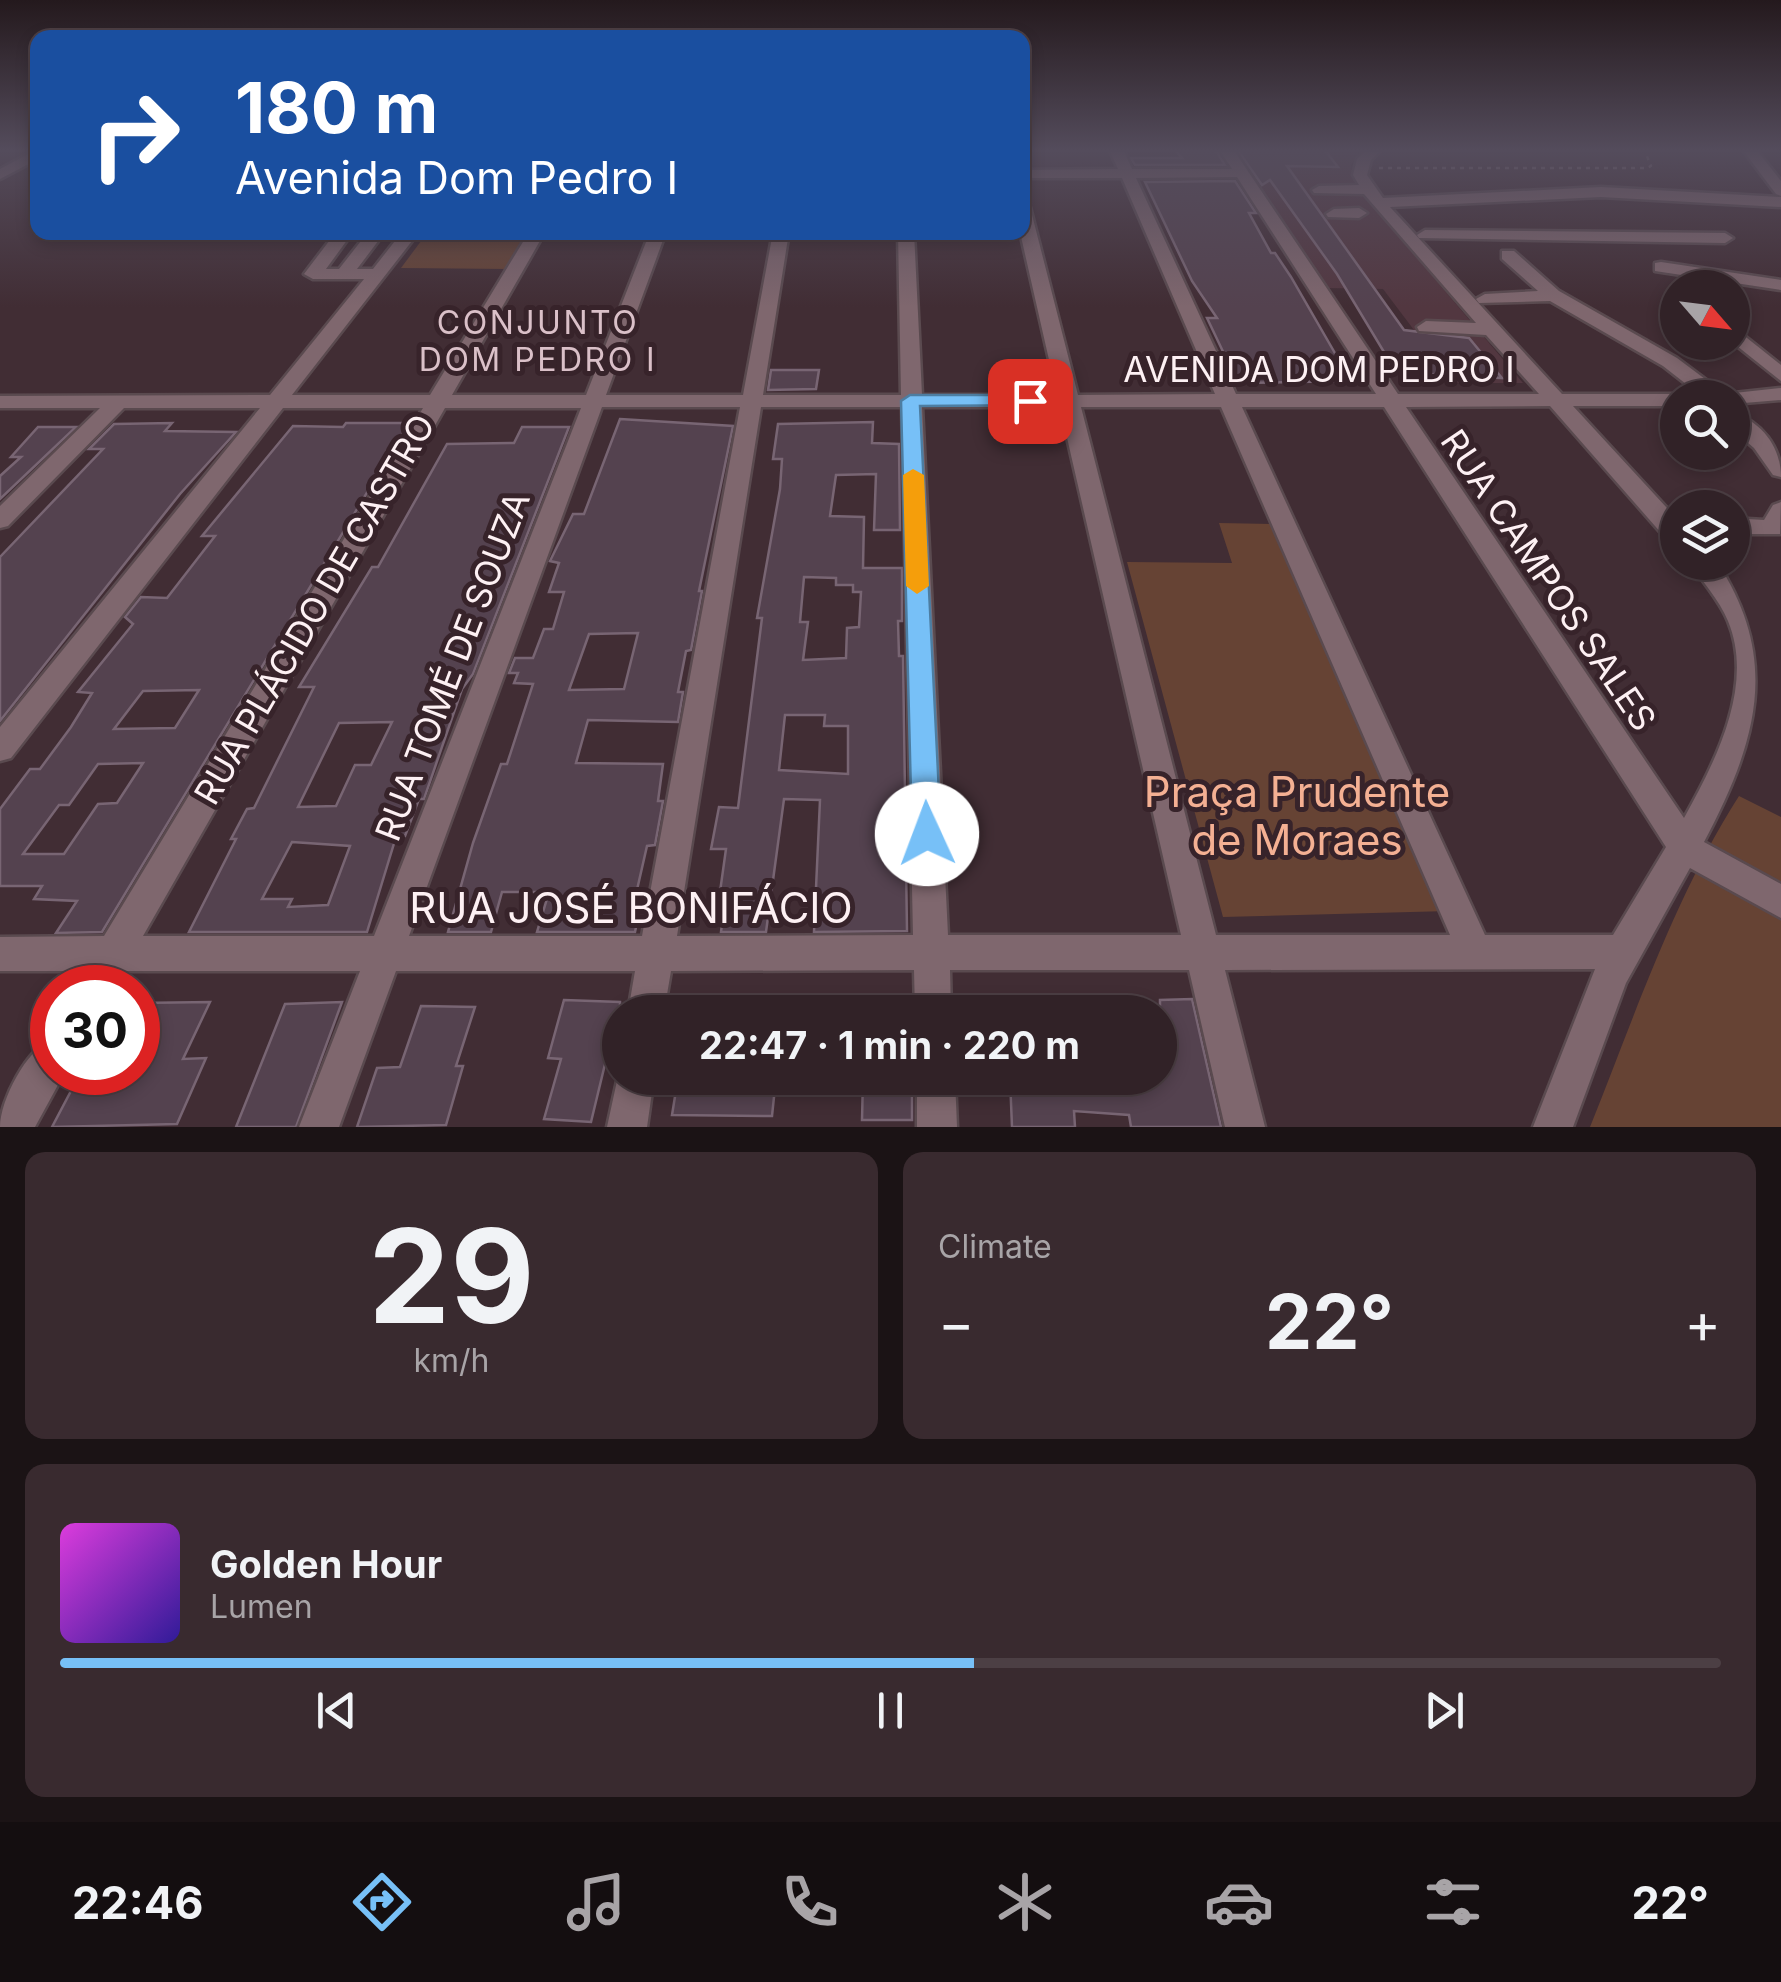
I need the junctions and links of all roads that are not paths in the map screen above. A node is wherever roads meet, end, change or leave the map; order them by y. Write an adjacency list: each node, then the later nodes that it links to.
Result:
1 (1139, 202): 38 (street)
2 (1260, 202): 39 (street, RUA CAMPOS SALES)
3 (1386, 202): 27 (street)
4 (1390, 202): 7 (street)
5 (1360, 213): 6 (street)
6 (1334, 214)
7 (1425, 235): 8 (street); 25 (street)
8 (1626, 236): 9 (street); 19 (street)
9 (1724, 238)
10 (1030, 239): 37 (street)
11 (339, 240): 21 (street)
12 (371, 240): 21 (street)
13 (404, 240): 22 (street)
14 (532, 240): 43 (street, RUA PLÁCIDO DE CASTRO)
15 (655, 240): 34 (street, RUA TOMÉ DE SOUZA)
16 (780, 240): 35 (street)
17 (906, 240): 36 (street)
18 (1508, 256): 24 (street)
19 (1661, 267): 20 (street); 23 (street)
20 (1664, 270)
21 (345, 273): 22 (street)
22 (378, 274): 42 (street)
23 (1781, 285)
24 (1553, 295): 25 (street); 30 (street)
25 (1485, 299): 44 (street)
26 (1426, 327): 27 (street)
27 (1489, 330): 44 (street)
28 (1750, 348): 29 (street)
29 (1781, 375)
30 (1694, 380)
31 (1781, 394): 32 (street)
32 (1750, 397)
33 (1660, 400): 44 (street, AVENIDA DOM PEDRO I)
34 (592, 401): 35 (street, AVENIDA DOM PEDRO I); 43 (street, AVENIDA DOM PEDRO I); 56 (street, RUA TOMÉ DE SOUZA)
35 (750, 401): 36 (street, AVENIDA DOM PEDRO I); 57 (street)
36 (910, 401): 37 (street, AVENIDA DOM PEDRO I); 58 (street)
37 (1070, 401): 38 (street, AVENIDA DOM PEDRO I); 59 (street)
38 (1230, 401): 39 (street, AVENIDA DOM PEDRO I); 60 (street)
39 (1388, 401): 44 (street, AVENIDA DOM PEDRO I); 53 (street, RUA CAMPOS SALES)
40 (0, 402): 41 (street, AVENIDA DOM PEDRO I)
41 (118, 402): 42 (street, AVENIDA DOM PEDRO I); 49 (street)
42 (277, 402): 43 (street, AVENIDA DOM PEDRO I); 52 (street)
43 (436, 402): 55 (street, RUA PLÁCIDO DE CASTRO)
44 (1563, 402): 47 (street)
45 (1750, 433): 46 (street)
46 (1781, 470)
47 (1660, 507)
48 (1781, 510): 50 (street)
49 (0, 520)
50 (1750, 527)
51 (1713, 580): 53 (street)
52 (0, 748)
53 (1684, 848): 54 (street); 61 (street)
54 (1781, 902)
55 (113, 952): 56 (street, RUA JOSÉ BONIFÁCIO); 62 (street, RUA JOSÉ BONIFÁCIO); 63 (street, RUA PLÁCIDO DE CASTRO)
56 (384, 952): 57 (street, RUA JOSÉ BONIFÁCIO); 70 (street, RUA TOMÉ DE SOUZA)
57 (656, 952): 58 (street, RUA JOSÉ BONIFÁCIO); 64 (street)
58 (931, 952): 59 (street, RUA JOSÉ BONIFÁCIO); 65 (street)
59 (1203, 952): 60 (street, RUA JOSÉ BONIFÁCIO); 73 (street)
60 (1474, 952): 61 (street, RUA JOSÉ BONIFÁCIO)
61 (1623, 952): 74 (street)
62 (0, 954)
63 (106, 965)
64 (649, 995)
65 (933, 995)
66 (31, 1095): 69 (street)
67 (633, 1095): 71 (street)
68 (937, 1095): 72 (street)
69 (13, 1127)
70 (319, 1127)
71 (627, 1127)
72 (938, 1127)
73 (1246, 1127)
74 (1554, 1127)

